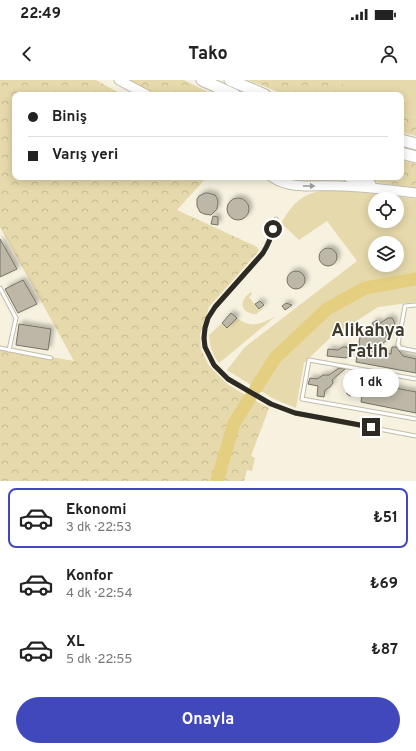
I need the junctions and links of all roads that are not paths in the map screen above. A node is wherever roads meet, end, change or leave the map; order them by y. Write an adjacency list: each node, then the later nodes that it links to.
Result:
1 (119, 80): 4 (main road)
2 (202, 80): 5 (highway)
3 (230, 80): 6 (highway)
4 (141, 92)
5 (228, 92)
6 (258, 92)
7 (404, 141): 8 (highway)
8 (416, 144)
9 (404, 154): 10 (highway)
10 (416, 157)
11 (276, 180): 14 (main road)
12 (296, 180): 14 (main road)
13 (359, 180): 15 (main road)
14 (290, 184): 15 (main road, one-way to 15)
15 (394, 190): 16 (main road)
16 (416, 193)
17 (276, 219): 26 (lane)
18 (0, 288): 21 (lane)
19 (416, 305): 22 (lane)
20 (0, 348): 21 (lane)
21 (9, 350): 23 (lane)
22 (416, 351)
23 (51, 358)
24 (416, 379): 25 (lane)
25 (416, 419)
26 (416, 436)

